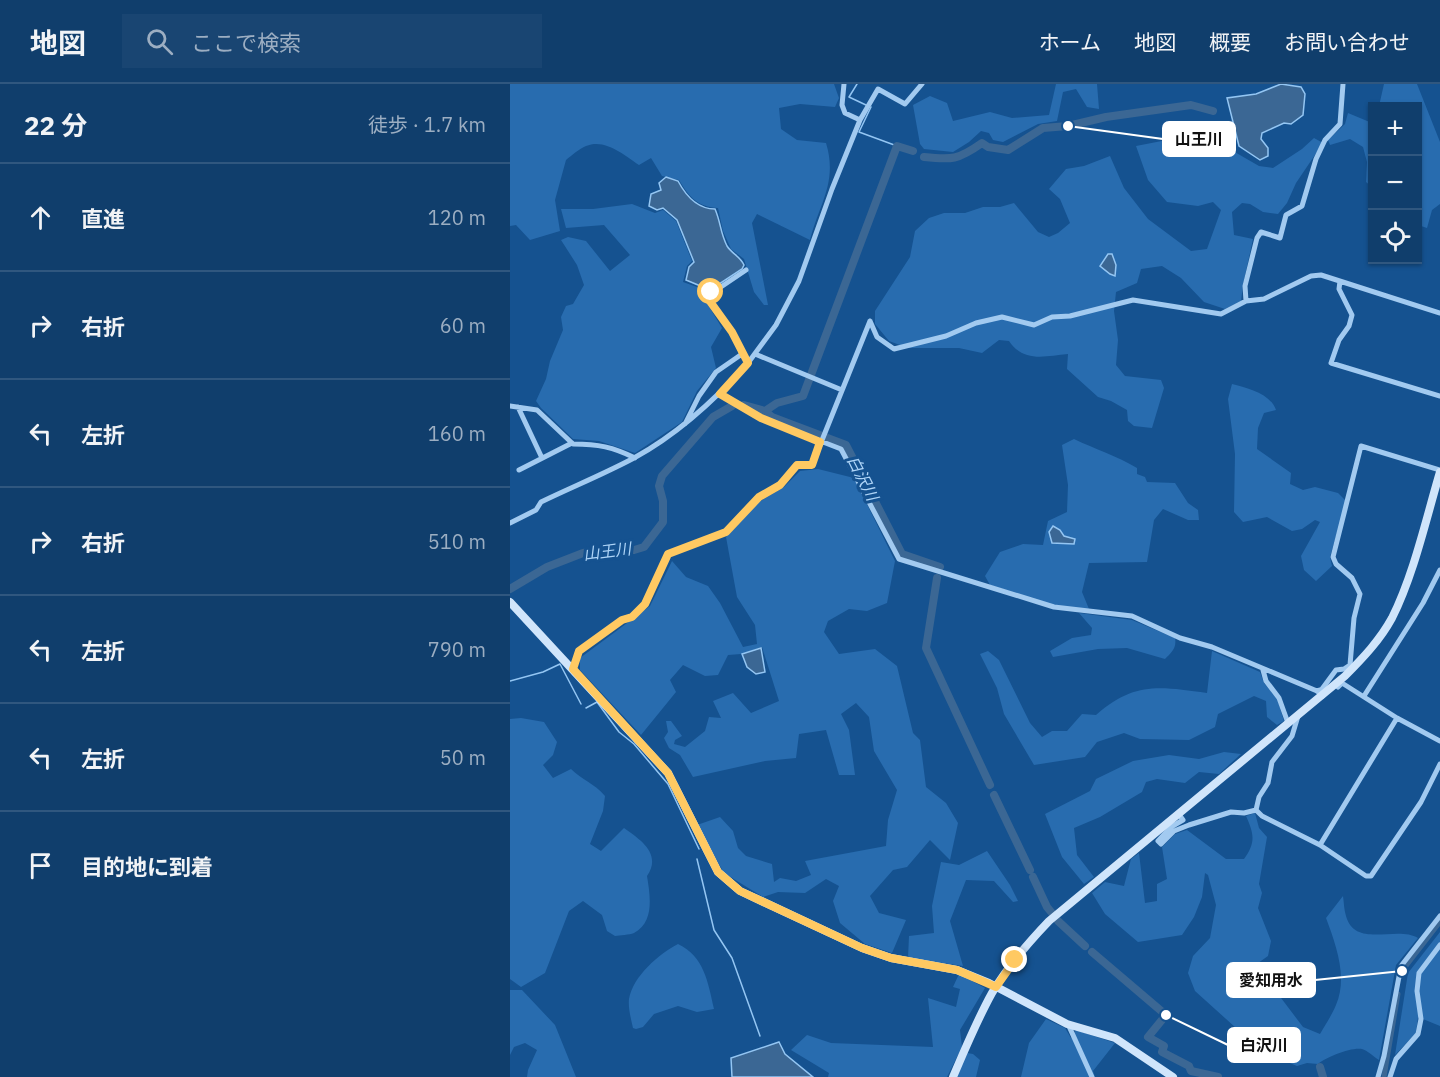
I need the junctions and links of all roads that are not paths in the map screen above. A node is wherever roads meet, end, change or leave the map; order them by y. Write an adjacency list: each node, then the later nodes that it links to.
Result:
1 (844, 84): 4 (street)
2 (922, 84): 4 (street)
3 (1343, 84): 7 (street)
4 (860, 120): 10 (street)
5 (746, 270): 9 (street)
6 (1340, 281): 7 (street); 8 (street); 14 (street)
7 (1246, 301): 12 (street)
8 (1440, 313)
9 (742, 354): 11 (street); 17 (street)
10 (755, 354): 11 (street); 12 (street)
11 (748, 363): 13 (street)
12 (842, 390): 18 (street)
13 (720, 394): 17 (street); 18 (street)
14 (1440, 396)
15 (510, 406): 16 (street)
16 (518, 407): 19 (street); 20 (street)
17 (685, 424): 21 (street)
18 (820, 442): 27 (street); 28 (street)
19 (572, 443): 20 (street); 21 (street)
20 (542, 458): 22 (street)
21 (635, 458): 24 (street)
22 (519, 470)
23 (1440, 471): 29 (street); 29 (street)
24 (510, 523)
25 (1440, 570): 30 (street)
26 (510, 602): 27 (street)
27 (573, 669): 41 (street)
28 (1263, 670): 29 (street); 33 (street)
29 (1319, 693): 30 (street); 31 (street)
30 (1364, 696): 32 (street)
31 (1298, 714): 33 (street); 36 (street)
32 (1397, 718): 34 (street); 38 (street)
33 (1288, 723): 37 (street)
34 (1440, 741)
35 (1440, 764): 38 (street)
36 (1256, 810): 37 (street); 38 (street)
37 (1178, 813): 41 (street)
38 (1320, 845)
39 (1440, 916): 46 (street)
40 (1440, 945): 47 (street)
41 (996, 987): 42 (street); 43 (street)
42 (1068, 1024): 44 (street); 45 (street)
43 (953, 1077)
44 (1092, 1077)
45 (1173, 1077)
46 (1378, 1077)
47 (1390, 1077)

